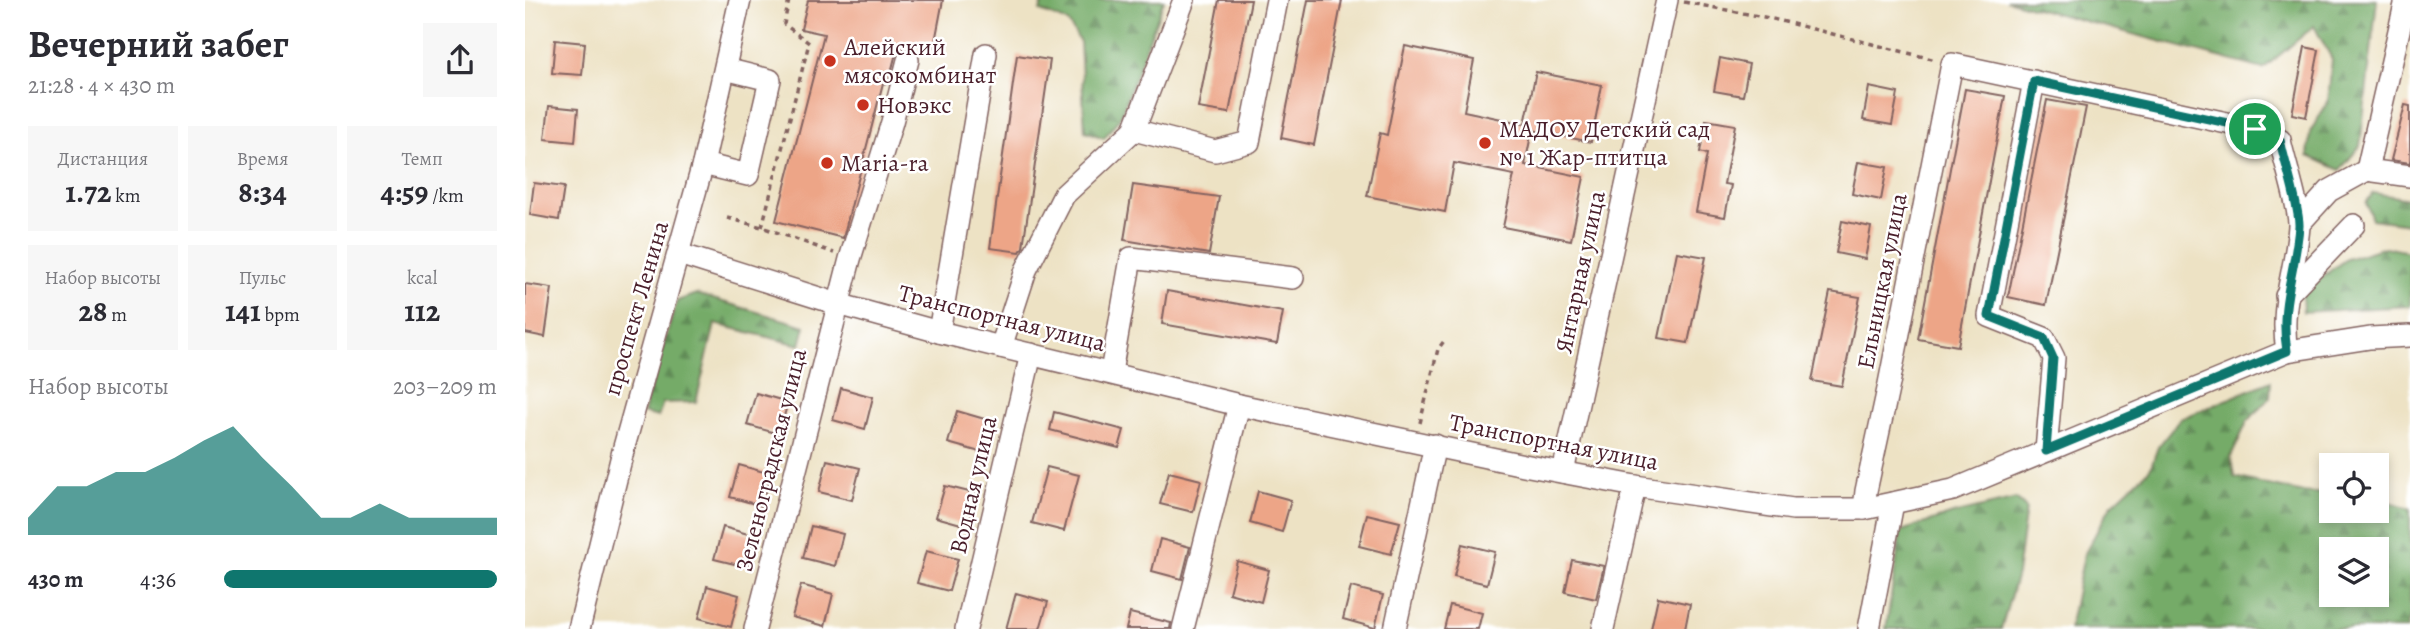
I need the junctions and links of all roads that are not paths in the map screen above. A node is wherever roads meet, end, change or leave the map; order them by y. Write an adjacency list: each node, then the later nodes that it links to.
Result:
1 (740, 0): 8 (street, проспект Ленина)
2 (1184, 0): 10 (street)
3 (1277, 0): 10 (street)
4 (2406, 0): 12 (street)
5 (1675, 1): 29 (street, Янтарная улица)
6 (986, 54): 20 (street)
7 (908, 60): 19 (street, Зеленоградская улица)
8 (725, 69): 11 (street, проспект Ленина); 11 (street)
9 (2034, 81): 14 (street); 28 (street); 32 (street, Ельницкая улица)
10 (1134, 130): 22 (street)
11 (703, 164): 16 (street, проспект Ленина)
12 (2367, 170): 13 (street); 14 (street)
13 (2410, 176)
14 (2300, 223): 18 (street)
15 (2354, 225): 18 (street)
16 (679, 254): 19 (street, Транспортная улица); 33 (street, проспект Ленина)
17 (1293, 278): 25 (street)
18 (2287, 296): 23 (street)
19 (838, 304): 20 (street, Транспортная улица); 34 (street, Зеленоградская улица)
20 (939, 332): 22 (street, Транспортная улица)
21 (2410, 337): 23 (street, Транспортная улица)
22 (1001, 347): 24 (street, Транспортная улица)
23 (2287, 351): 28 (street, Транспортная улица)
24 (1031, 354): 25 (street, Транспортная улица); 35 (street, Водная улица)
25 (1111, 372): 26 (street, Транспортная улица)
26 (1239, 405): 27 (street, Транспортная улица); 36 (street)
27 (1434, 444): 29 (street, Транспортная улица); 37 (street)
28 (2046, 451): 31 (street, Транспортная улица)
29 (1563, 472): 30 (street, Транспортная улица)
30 (1635, 486): 32 (street, Транспортная улица); 38 (street)
31 (1893, 503): 32 (street, Транспортная улица); 39 (street)
32 (1864, 509)
33 (579, 629)
34 (755, 629)
35 (966, 629)
36 (1183, 629)
37 (1395, 629)
38 (1603, 629)
39 (1868, 629)

